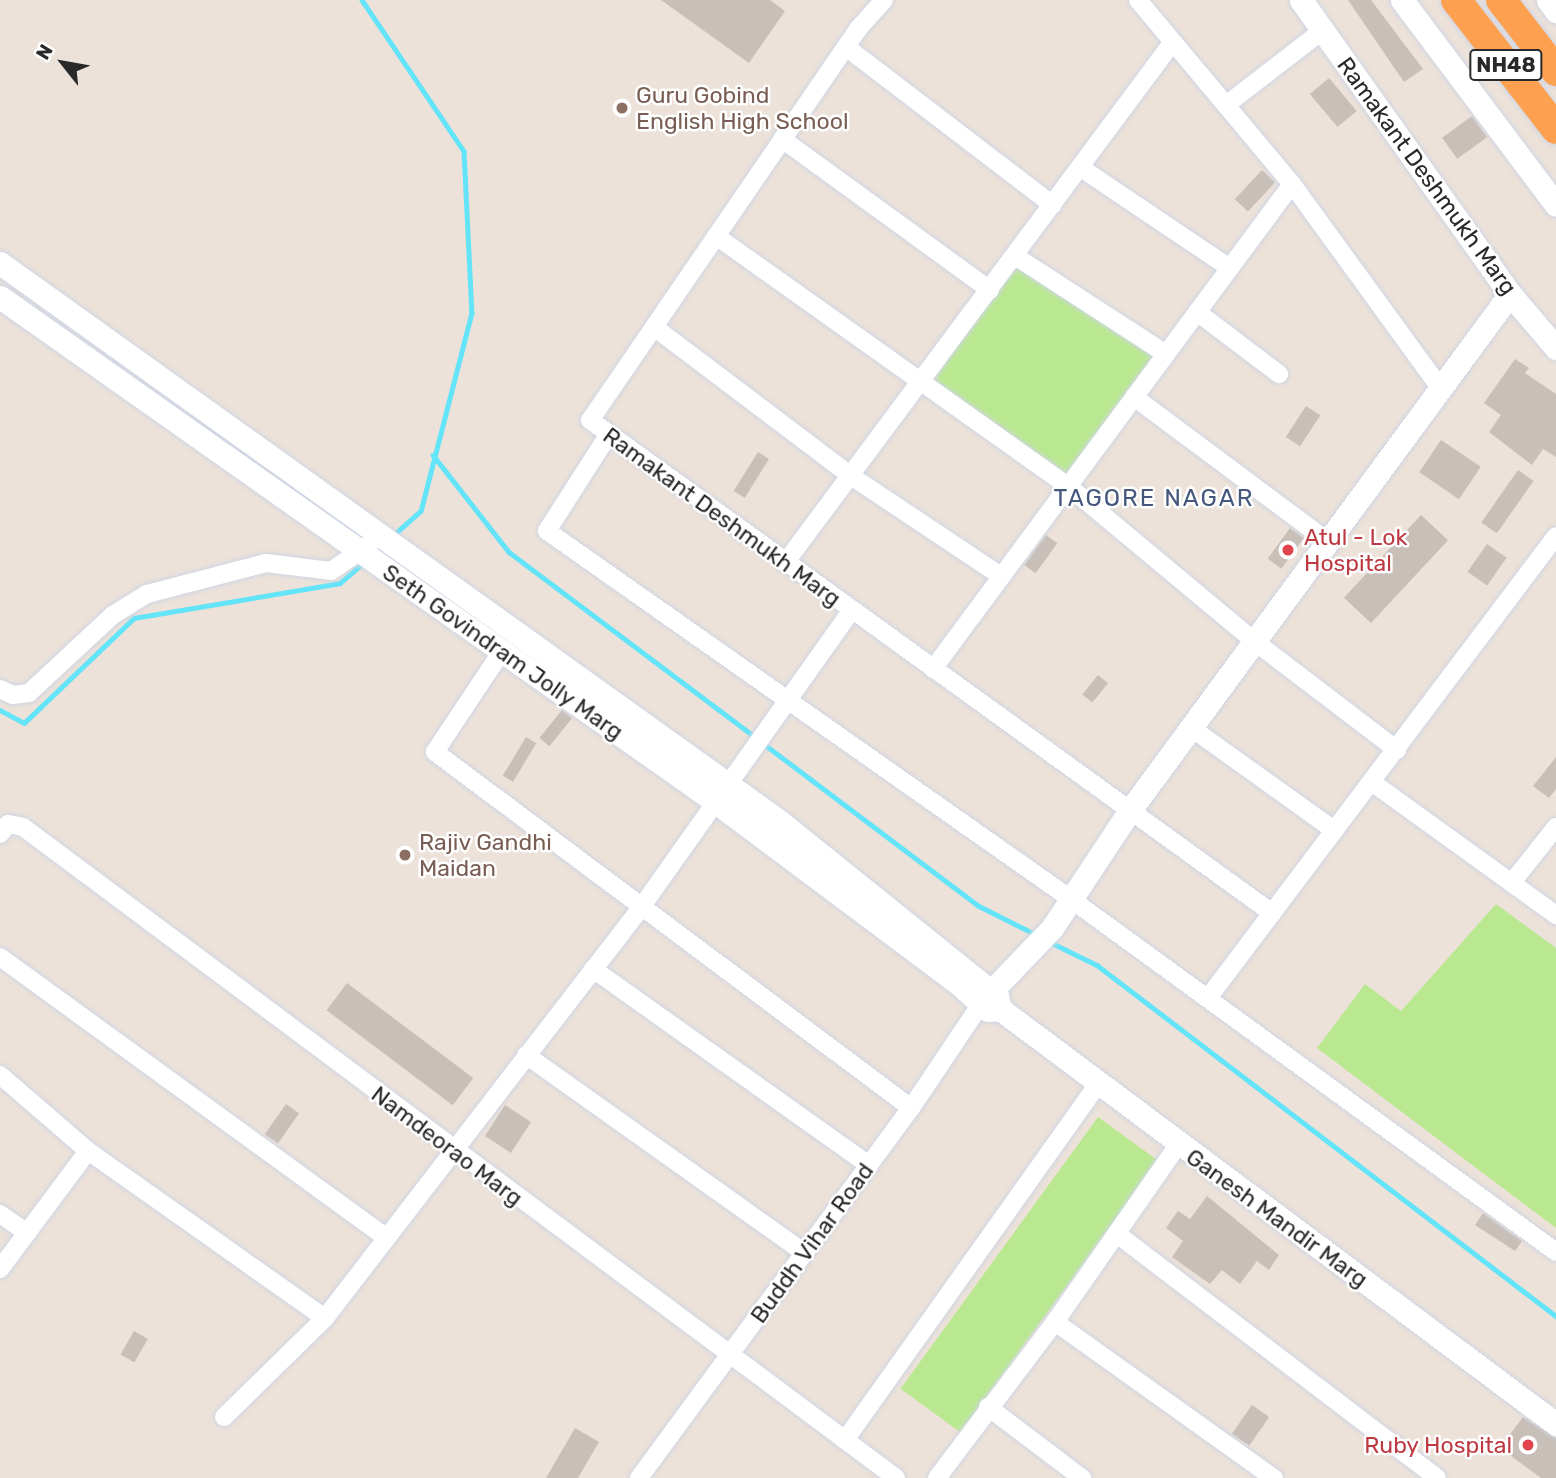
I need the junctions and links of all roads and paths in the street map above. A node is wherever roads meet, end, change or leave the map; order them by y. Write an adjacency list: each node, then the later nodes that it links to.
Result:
1 (884, 0): 11 (street, Ramakant Deshmukh Marg)
2 (1138, 0): 10 (street)
3 (1301, 0): 9 (street, Ramakant Deshmukh Marg)
4 (1402, 0): 19 (street)
5 (1456, 0): 14 (highway, NH48)
6 (1501, 0): 12 (highway, NH48)
7 (1548, 0): 8 (street)
8 (1556, 10)
9 (1323, 30): 13 (street); 25 (street, Ramakant Deshmukh Marg)
10 (1172, 43): 13 (street); 16 (street)
11 (846, 47): 15 (street, Ramakant Deshmukh Marg); 18 (street)
12 (1556, 71)
13 (1226, 105): 17 (street)
14 (1556, 129)
15 (782, 139): 20 (street, Ramakant Deshmukh Marg); 24 (street)
16 (1080, 168): 18 (street); 23 (street)
17 (1292, 184): 23 (street); 33 (street)
18 (1053, 205): 21 (street)
19 (1556, 205)
20 (716, 236): 28 (street, Ramakant Deshmukh Marg); 32 (street)
21 (1015, 256): 24 (street); 30 (street)
22 (0, 263): 40 (street)
23 (1230, 268): 27 (street)
24 (990, 289): 32 (street)
25 (1510, 294): 29 (street, Ramakant Deshmukh Marg); 33 (street)
26 (0, 298): 40 (street, Seth Govindram Jolly Marg)
27 (1197, 312): 30 (street); 31 (street)
28 (654, 327): 35 (street, Ramakant Deshmukh Marg); 36 (street)
29 (1556, 348)
30 (1166, 354): 34 (street)
31 (1279, 374)
32 (920, 383): 36 (street); 37 (street)
33 (1440, 388): 39 (street)
34 (1133, 397): 37 (street); 39 (street)
35 (609, 434): 41 (street, Ramakant Deshmukh Marg); 49 (street)
36 (851, 476): 41 (street); 43 (street)
37 (1068, 486): 43 (street); 45 (street)
38 (1556, 536): 51 (street)
39 (1327, 541): 45 (street)
40 (371, 545): 42 (street, Seth Govindram Jolly Marg); 48 (street)
41 (785, 563): 44 (street, Ramakant Deshmukh Marg)
42 (402, 567): 46 (street, Seth Govindram Jolly Marg); 53 (street)
43 (1001, 576): 47 (street)
44 (851, 611): 47 (street, Ramakant Deshmukh Marg); 49 (street)
45 (1254, 640): 50 (street); 51 (street)
46 (502, 650): 53 (street, Seth Govindram Jolly Marg); 60 (street)
47 (933, 669): 54 (street, Ramakant Deshmukh Marg)
48 (0, 689)
49 (780, 706): 53 (street); 59 (street)
50 (1191, 727): 54 (street); 57 (street)
51 (1397, 750): 52 (street)
52 (1373, 783): 57 (street); 58 (street)
53 (720, 791): 60 (street); 66 (street, Seth Govindram Jolly Marg)
54 (1128, 813): 59 (street); 61 (street, Ramakant Deshmukh Marg)
55 (3, 826): 72 (street, Namdeorao Marg)
56 (1556, 827): 58 (street)
57 (1335, 831): 61 (street)
58 (1513, 881): 62 (street)
59 (1068, 897): 65 (street); 66 (street)
60 (640, 909): 64 (street); 70 (street)
61 (1272, 913): 65 (street)
62 (1556, 915)
63 (0, 957): 78 (street)
64 (593, 970): 67 (street); 74 (street)
65 (1208, 998): 79 (street)
66 (990, 1001): 69 (street, Ganesh Mandir Marg); 70 (street, Buddh Vihar Road)
67 (526, 1055): 72 (street); 80 (street)
68 (0, 1075): 73 (street)
69 (1098, 1084): 71 (street, Ganesh Mandir Marg); 88 (street)
70 (911, 1108): 74 (street, Buddh Vihar Road)
71 (1178, 1145): 77 (street); 87 (street, Ganesh Mandir Marg)
72 (452, 1150): 78 (street); 84 (street, Namdeorao Marg)
73 (88, 1151): 76 (street); 82 (street)
74 (869, 1165): 80 (street, Buddh Vihar Road)
75 (0, 1214): 76 (street)
76 (27, 1233): 81 (street)
77 (1117, 1234): 83 (street); 94 (street)
78 (386, 1237): 82 (street)
79 (1556, 1252)
80 (805, 1253): 84 (street, Buddh Vihar Road)
81 (0, 1269)
82 (325, 1318): 86 (street)
83 (1055, 1322): 85 (street); 93 (street)
84 (730, 1355): 88 (street, Namdeorao Marg); 89 (street, Buddh Vihar Road)
85 (988, 1407): 91 (street); 92 (street)
86 (224, 1417)
87 (1556, 1424)
88 (845, 1440): 90 (street, Namdeorao Marg)
89 (639, 1478)
90 (896, 1478)
91 (937, 1478)
92 (1082, 1478)
93 (1274, 1478)
94 (1437, 1478)

